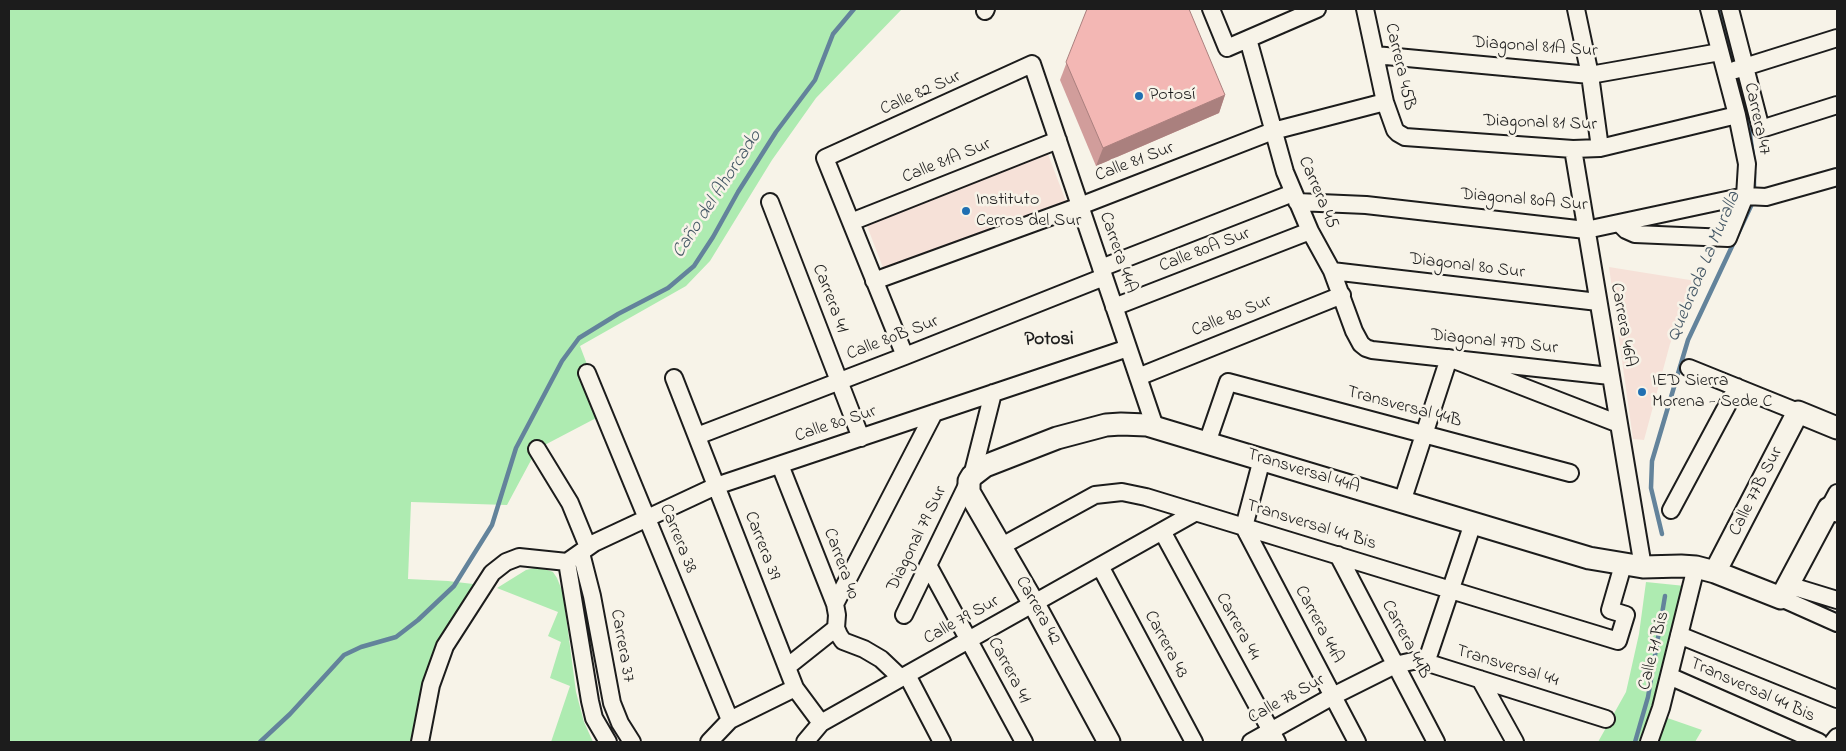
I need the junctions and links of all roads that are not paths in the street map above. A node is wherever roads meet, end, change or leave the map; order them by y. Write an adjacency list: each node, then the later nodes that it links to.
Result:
1 (1211, 9): 9 (street)
2 (1316, 9): 7 (street)
3 (1365, 9): 11 (street, Carrera 45B)
4 (1576, 9): 14 (street)
5 (1709, 9): 10 (street, Carrera 47)
6 (1730, 9): 13 (street)
7 (1294, 13): 9 (street)
8 (1837, 38): 13 (street)
9 (1248, 39): 18 (street, Carrera 45)
10 (1720, 52): 13 (street, Carrera 47); 14 (street, Diagonal 81A Sur)
11 (1375, 55): 14 (street, Diagonal 81A Sur); 15 (street, Carrera 45B)
12 (1032, 64): 20 (street, Carrera 44A); 28 (street, Calle 82 Sur)
13 (1736, 70): 16 (street); 17 (street, Carrera 47)
14 (1590, 75): 21 (street)
15 (1385, 102): 18 (street, Calle 81 Sur); 19 (street, Carrera 45B)
16 (1837, 105)
17 (1737, 115): 21 (street, Diagonal 81 Sur); 24 (street, Carrera 47)
18 (1273, 131): 25 (street, Carrera 45); 27 (street, Calle 81 Sur)
19 (1398, 134): 22 (street, Diagonal 81 Sur)
20 (1058, 140): 27 (street, Carrera 44A); 28 (street, Calle 81A Sur)
21 (1600, 148): 22 (street, Diagonal 81 Sur)
22 (1572, 149): 30 (street, Carrera 46A)
23 (1837, 178): 24 (street, Diagonal 80A Sur)
24 (1752, 196): 29 (street, Diagonal 80A Sur); 29 (street, Carrera 47)
25 (1295, 198): 30 (street, Diagonal 80A Sur); 31 (street, Carrera 45); 33 (street, Calle 80B Sur)
26 (770, 202): 47 (street, Carrera 41)
27 (1080, 206): 33 (street, Carrera 44A); 34 (street, Calle 81 Sur)
28 (851, 222): 34 (street)
29 (1619, 223): 30 (street, Diagonal 80A Sur)
30 (1586, 230): 36 (street, Carrera 46A)
31 (1310, 231): 32 (street, Carrera 45); 37 (street, Calle 80A Sur)
32 (1332, 271): 35 (street, Carrera 45); 36 (street, Diagonal 80 Sur)
33 (1102, 272): 37 (street, Carrera 44A); 40 (street, Calle 80B Sur)
34 (874, 281): 40 (street)
35 (1342, 295): 39 (street, Carrera 45); 45 (street, Calle 80 Sur)
36 (1598, 302): 44 (street, Carrera 46A)
37 (1114, 307): 38 (street, Carrera 44A)
38 (1128, 348): 45 (street, Carrera 44A); 49 (street, Calle 80 Sur)
39 (1372, 350): 41 (street, Diagonal 79D Sur)
40 (905, 356): 47 (street, Calle 80B Sur)
41 (1449, 358): 44 (street, Diagonal 79D Sur); 52 (street); 55 (street)
42 (1688, 368): 48 (street)
43 (587, 373): 69 (street, Carrera 38)
44 (1610, 376): 52 (street, Carrera 46A)
45 (1138, 377): 53 (street, Carrera 44A)
46 (674, 378): 56 (street, Carrera 39)
47 (839, 381): 56 (street, Calle 80B Sur); 57 (street, Carrera 41)
48 (1737, 387): 50 (street); 67 (street)
49 (993, 393): 51 (street, Calle 80 Sur); 63 (street, Diagonal 79 Sur)
50 (1798, 412): 54 (street); 80 (street, Calle 77B Sur)
51 (934, 413): 57 (street, Calle 80 Sur); 84 (street)
52 (1618, 424): 79 (street, Carrera 46A)
53 (1154, 427): 58 (street, Transversal 44A); 63 (street, Transversal 44A)
54 (1837, 428)
55 (1424, 434): 58 (street, Transversal 44B); 62 (street, Transversal 44B); 65 (street)
56 (697, 436): 64 (street, Carrera 39)
57 (861, 438): 61 (street, Calle 80 Sur)
58 (1207, 443): 60 (street, Transversal 44A)
59 (537, 449): 74 (street, Carrera 37)
60 (1262, 460): 65 (street, Transversal 44A); 71 (street)
61 (780, 465): 64 (street, Calle 80 Sur); 84 (street, Carrera 40)
62 (1570, 473)
63 (970, 478): 73 (street, Carrera 42); 77 (street, Diagonal 79 Sur)
64 (716, 486): 69 (street, Calle 80 Sur); 93 (street, Carrera 39)
65 (1402, 502): 70 (street, Transversal 44A)
66 (1835, 504): 82 (street)
67 (1671, 510)
68 (1196, 512): 71 (street, Transversal 44 Bis); 72 (street, Calle 79 Sur); 73 (street, Transversal 44 Bis)
69 (647, 518): 74 (street, Calle 80 Sur); 101 (street, Carrera 38)
70 (1473, 523): 79 (street, Transversal 44A); 81 (street)
71 (1244, 527): 75 (street, Transversal 44 Bis); 98 (street, Carrera 44A)
72 (1162, 532): 78 (street, Calle 79 Sur); 103 (street, Carrera 44)
73 (1000, 547): 85 (street, Carrera 42)
74 (584, 550): 76 (street, Calle 80 Sur); 108 (street, Carrera 37)
75 (1338, 556): 81 (street, Transversal 44 Bis); 92 (street, Carrera 44B)
76 (567, 562): 106 (street); 107 (street)
77 (928, 565): 86 (street, Diagonal 79 Sur); 90 (street, Carrera 41)
78 (1100, 566): 85 (street, Calle 79 Sur); 113 (street, Carrera 43)
79 (1633, 566): 80 (street, Transversal 44A); 81 (street, Transversal 44 Bis)
80 (1706, 570): 82 (street, Transversal 44A); 89 (street, Calle 71 Bis)
81 (1451, 590): 91 (street)
82 (1785, 592): 83 (street); 87 (street)
83 (1837, 600)
84 (835, 604): 88 (street, Carrera 40)
85 (1034, 604): 90 (street, Calle 79 Sur); 112 (street, Carrera 42)
86 (904, 615)
87 (1837, 623)
88 (836, 628): 93 (street); 94 (street)
89 (1679, 635): 95 (street, Calle 71 Bis); 99 (street)
90 (969, 640): 94 (street, Calle 79 Sur); 111 (street, Carrera 41)
91 (1426, 663): 92 (street, Transversal 44); 96 (street, Transversal 44)
92 (1395, 664): 98 (street, Calle 78 Sur); 116 (street, Carrera 44B)
93 (787, 667): 97 (street, Carrera 39)
94 (904, 676): 102 (street, Calle 79 Sur); 105 (street)
95 (1669, 676): 118 (street, Calle 71 Bis); 119 (street, Transversal 44 Bis)
96 (1480, 679): 100 (street, Transversal 44); 117 (street)
97 (796, 688): 101 (street); 102 (street, Carrera 39)
98 (1333, 696): 103 (street, Calle 78 Sur); 115 (street, Carrera 44A)
99 (1837, 699)
100 (1606, 719)
101 (730, 720): 109 (street)
102 (820, 723): 110 (street, Calle 79 Sur)
103 (1274, 737): 114 (street, Calle 78 Sur)
104 (1837, 737): 120 (street)
105 (939, 741)
106 (420, 742)
107 (608, 742)
108 (632, 742)
109 (709, 742)
110 (805, 742)
111 (1024, 742)
112 (1109, 742)
113 (1194, 742)
114 (1251, 742)
115 (1357, 742)
116 (1436, 742)
117 (1515, 742)
118 (1650, 742)
119 (1819, 742)
120 (1833, 742)

